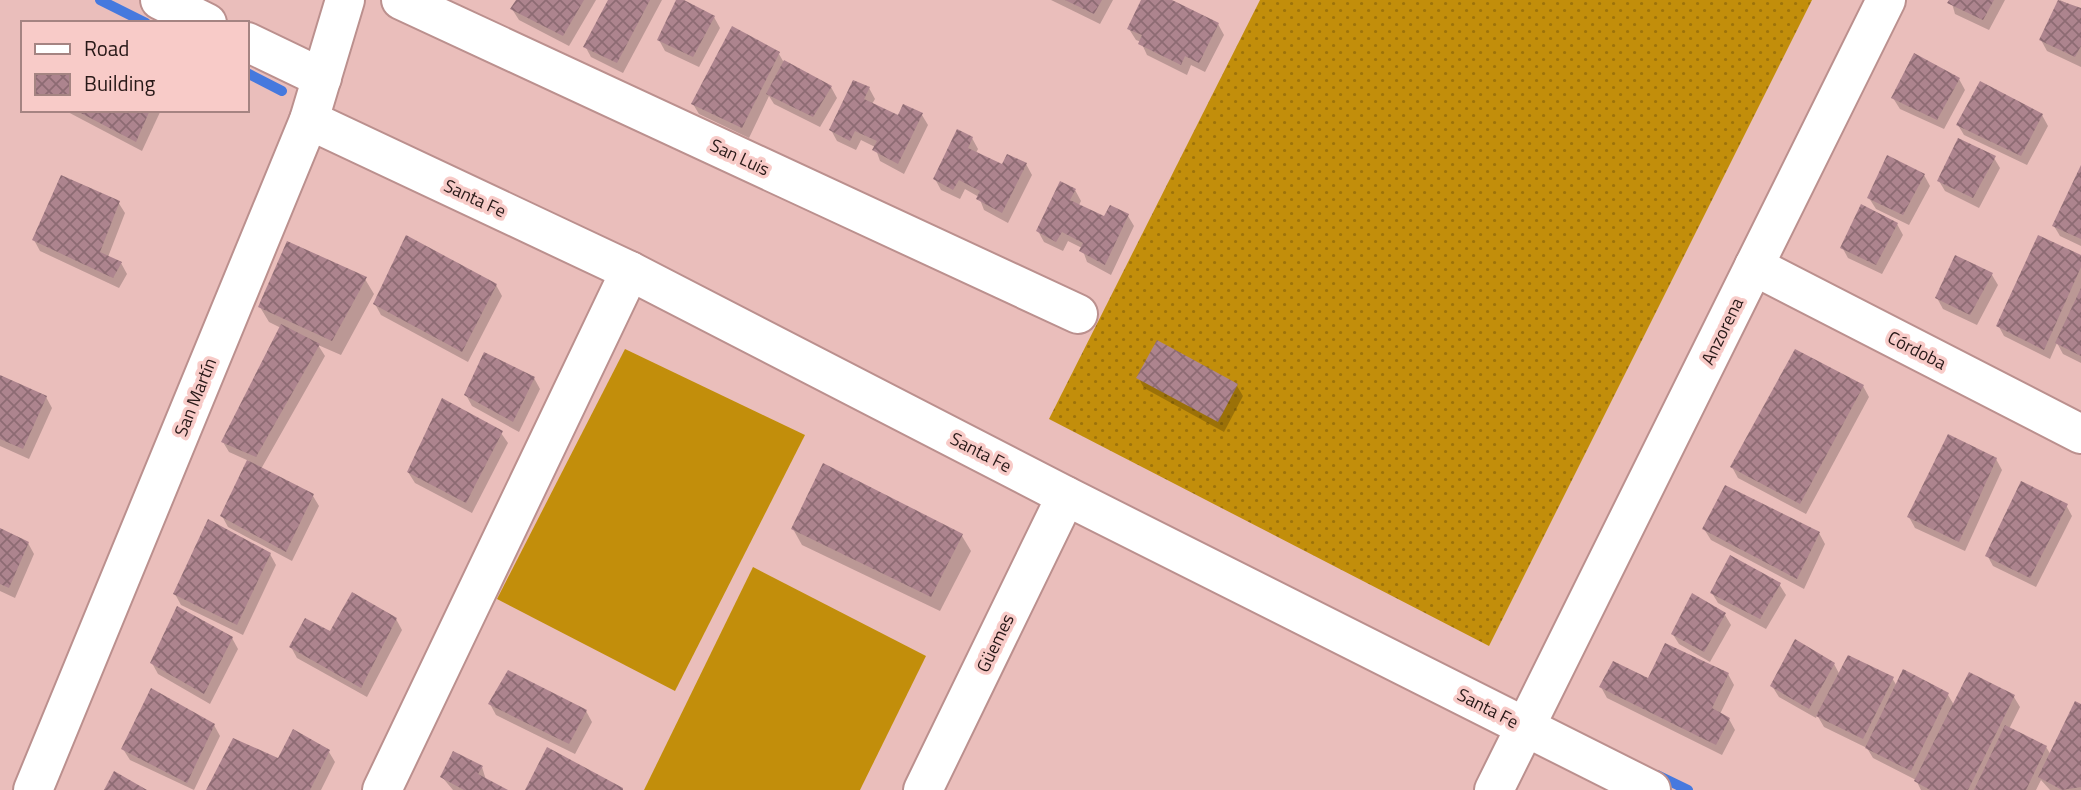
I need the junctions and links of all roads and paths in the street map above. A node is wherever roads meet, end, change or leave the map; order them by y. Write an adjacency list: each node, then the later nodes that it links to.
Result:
1 (160, 0): 5 (street)
2 (345, 0): 7 (street, San Martín)
3 (401, 0): 11 (street, San Luis)
4 (1886, 0): 9 (street, Anzorena)
5 (203, 21)
6 (248, 42): 7 (street)
7 (322, 78): 8 (street, San Martín)
8 (309, 120): 10 (street, Santa Fe); 15 (street, San Martín)
9 (1754, 266): 12 (street, Córdoba); 14 (street, Anzorena)
10 (630, 271): 13 (street, Santa Fe); 16 (street)
11 (1078, 314)
12 (2081, 434)
13 (1066, 496): 14 (street, Santa Fe); 17 (street, Güemes)
14 (1528, 724): 18 (street, Anzorena); 19 (street, Santa Fe)
15 (33, 790)
16 (382, 790)
17 (923, 790)
18 (1494, 790)
19 (1651, 790)

